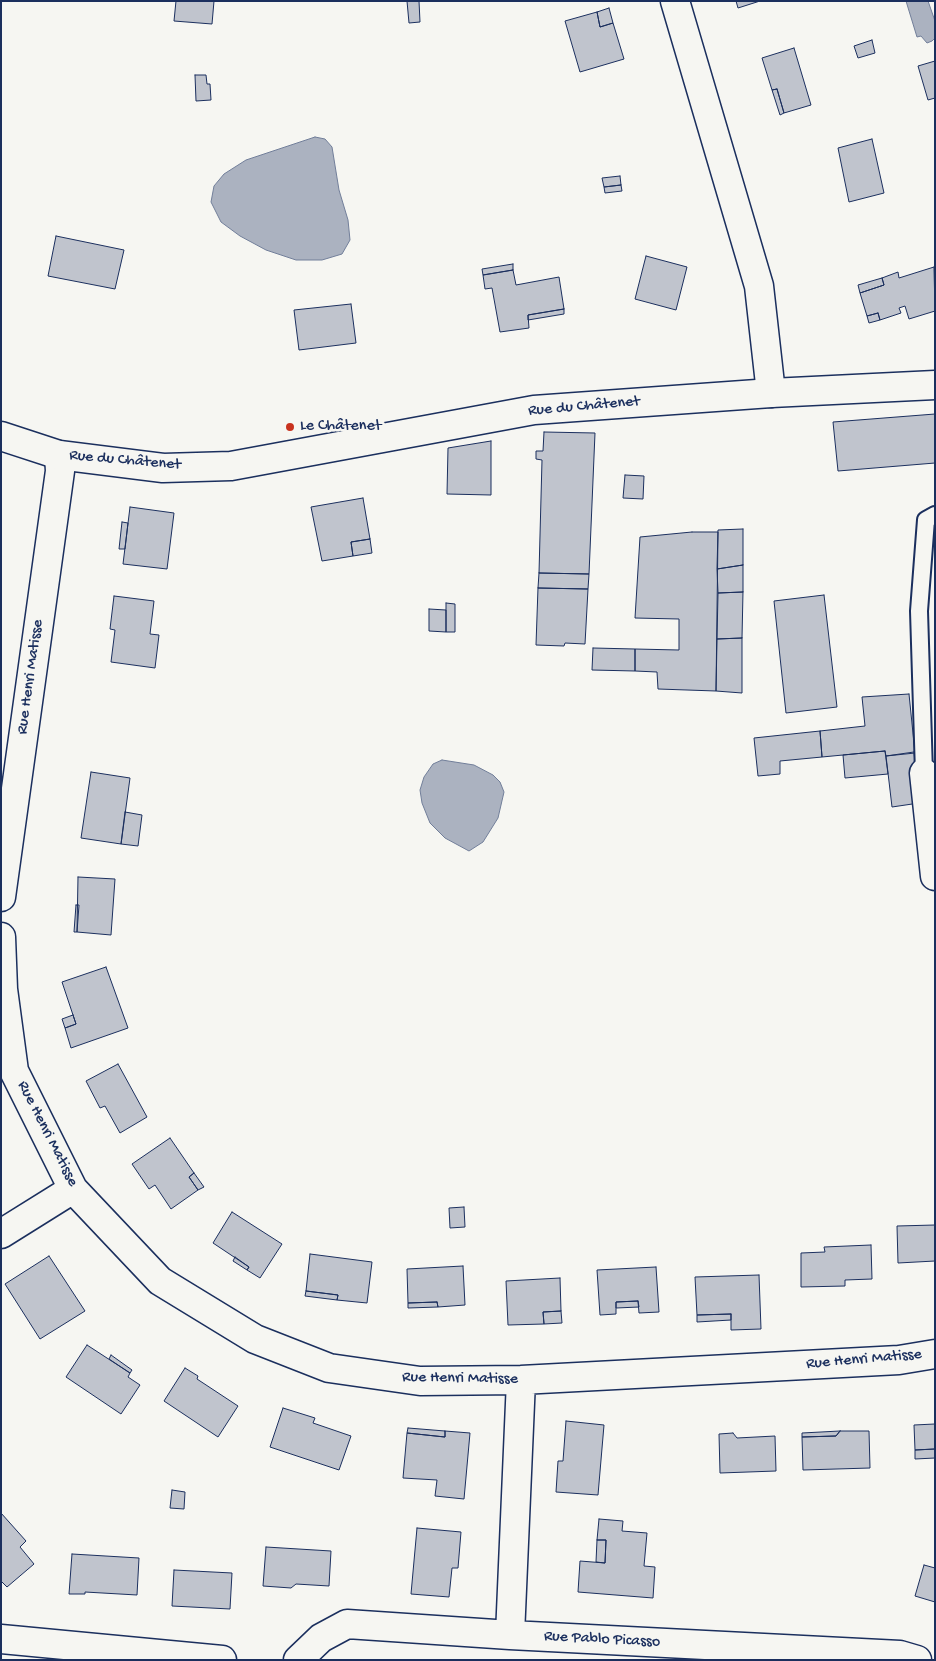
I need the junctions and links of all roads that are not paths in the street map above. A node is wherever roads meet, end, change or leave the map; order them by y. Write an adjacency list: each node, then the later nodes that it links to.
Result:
1 (675, 1): 3 (street)
2 (935, 385): 3 (street, Rue du Châtenet)
3 (771, 393): 5 (street, Rue du Châtenet)
4 (1, 436): 5 (street, Rue du Châtenet)
5 (59, 456): 9 (street, Rue Henri Matisse)
6 (935, 515): 7 (lane)
7 (924, 772): 8 (street)
8 (935, 876)
9 (1, 898)
10 (1, 937): 11 (street, Rue Henri Matisse)
11 (73, 1189): 12 (street); 14 (street, Rue Henri Matisse)
12 (1, 1234)
13 (935, 1354): 14 (street, Rue Henri Matisse)
14 (521, 1380): 15 (street)
15 (510, 1635): 18 (street, Rue Pablo Picasso); 19 (street, Rue Pablo Picasso)
16 (1, 1639): 17 (street)
17 (222, 1660)
18 (298, 1660)
19 (917, 1660)

